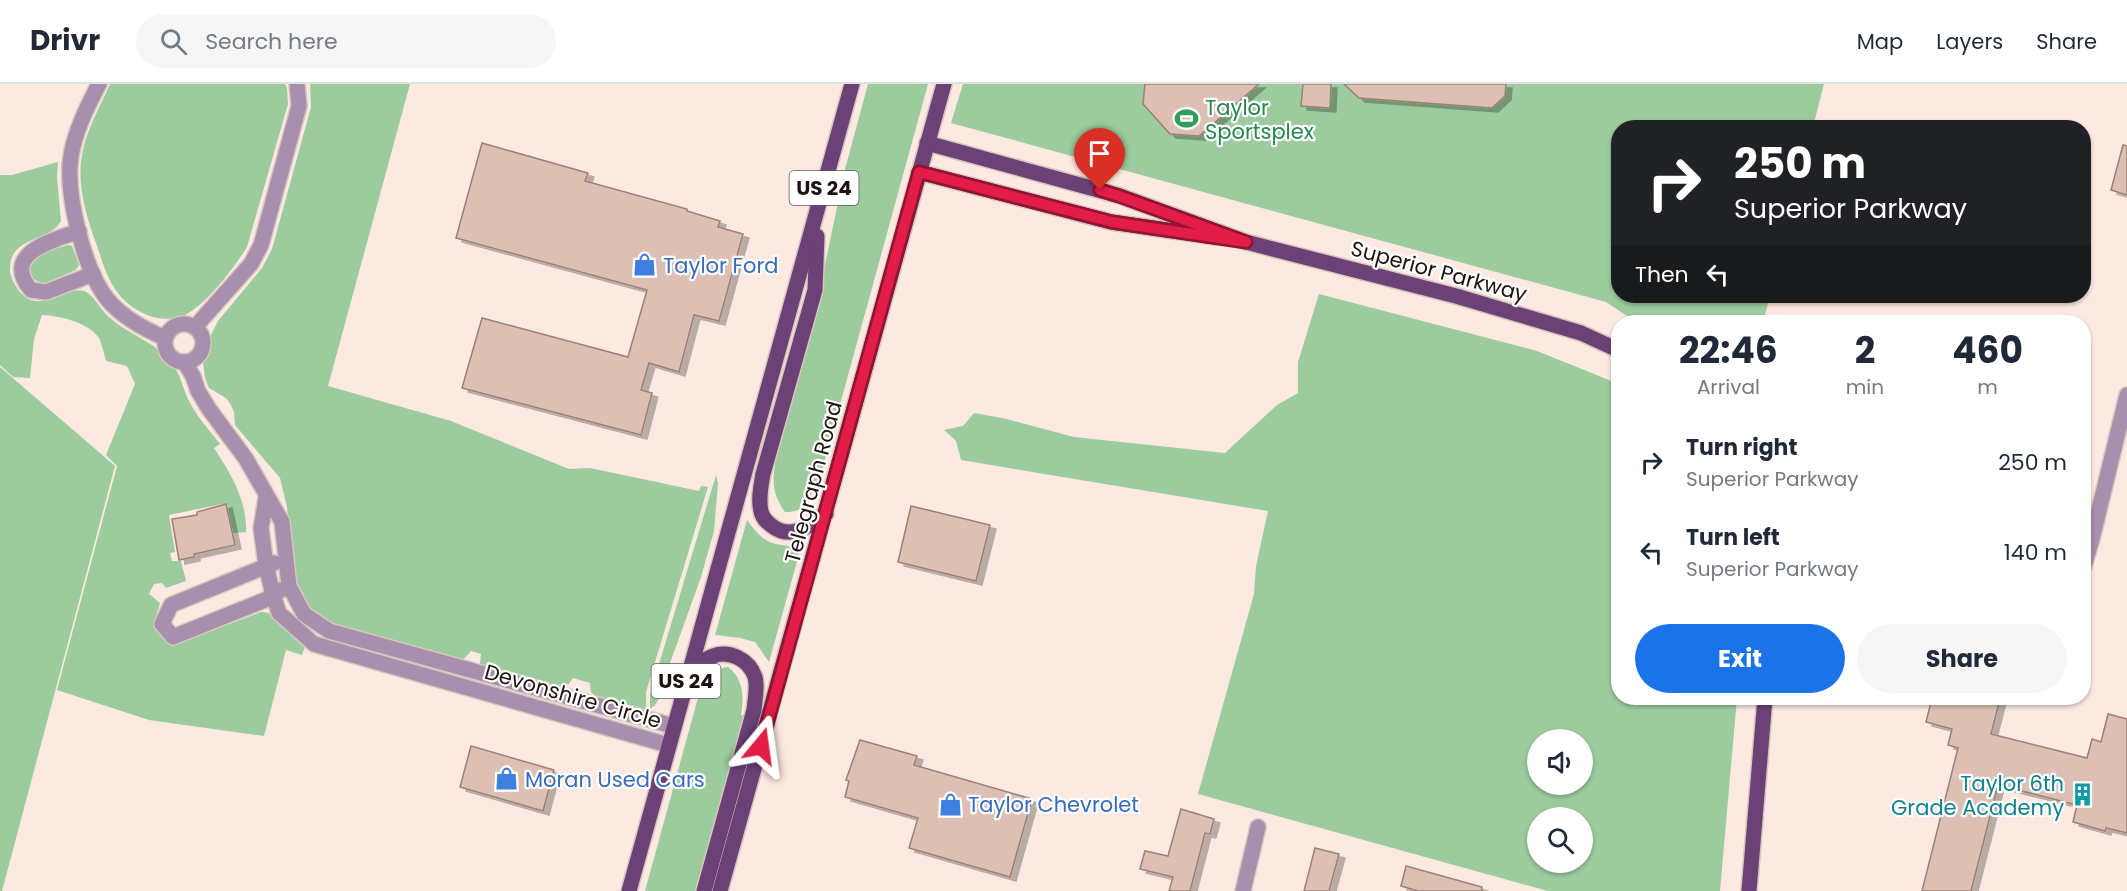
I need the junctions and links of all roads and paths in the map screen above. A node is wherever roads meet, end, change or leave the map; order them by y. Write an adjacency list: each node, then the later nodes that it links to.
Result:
1 (99, 84): 8 (street)
2 (297, 84): 11 (street)
3 (852, 84): 7 (main road, US 24)
4 (944, 84): 5 (main road, Telegraph Road)
5 (927, 143): 6 (main road, Telegraph Road); 9 (main road, Superior Parkway)
6 (919, 172): 9 (main road, Superior Parkway); 17 (main road, Telegraph Road)
7 (819, 206): 17 (main road); 24 (main road, US 24)
8 (79, 231): 10 (street); 10 (street)
9 (1246, 242): 13 (main road, Superior Parkway)
10 (93, 274): 12 (street)
11 (195, 327): 12 (street); 14 (street)
12 (165, 338): 14 (street, Devonshire Circle)
13 (1611, 347)
14 (184, 362): 16 (street, Devonshire Circle)
15 (2127, 395): 18 (street)
16 (266, 498): 19 (street, Devonshire Circle); 20 (street, Devonshire Circle)
17 (826, 514): 32 (main road, Telegraph Road)
18 (2091, 542)
19 (285, 559): 20 (street); 21 (street, Devonshire Circle)
20 (266, 565): 22 (street, Devonshire Circle); 22 (street)
21 (289, 586): 22 (street); 23 (street, Devonshire Circle)
22 (273, 595): 25 (street, Devonshire Circle)
23 (473, 671): 25 (street, Devonshire Circle); 27 (street, Devonshire Circle)
24 (688, 671): 27 (main road, US 24); 31 (main road)
25 (467, 688): 28 (street, Devonshire Circle)
26 (1764, 705): 34 (main road)
27 (673, 726): 28 (main road, US 24)
28 (668, 745): 30 (main road, US 24)
29 (1258, 827): 33 (street)
30 (629, 891)
31 (704, 891)
32 (720, 891)
33 (1243, 891)
34 (1749, 891)

